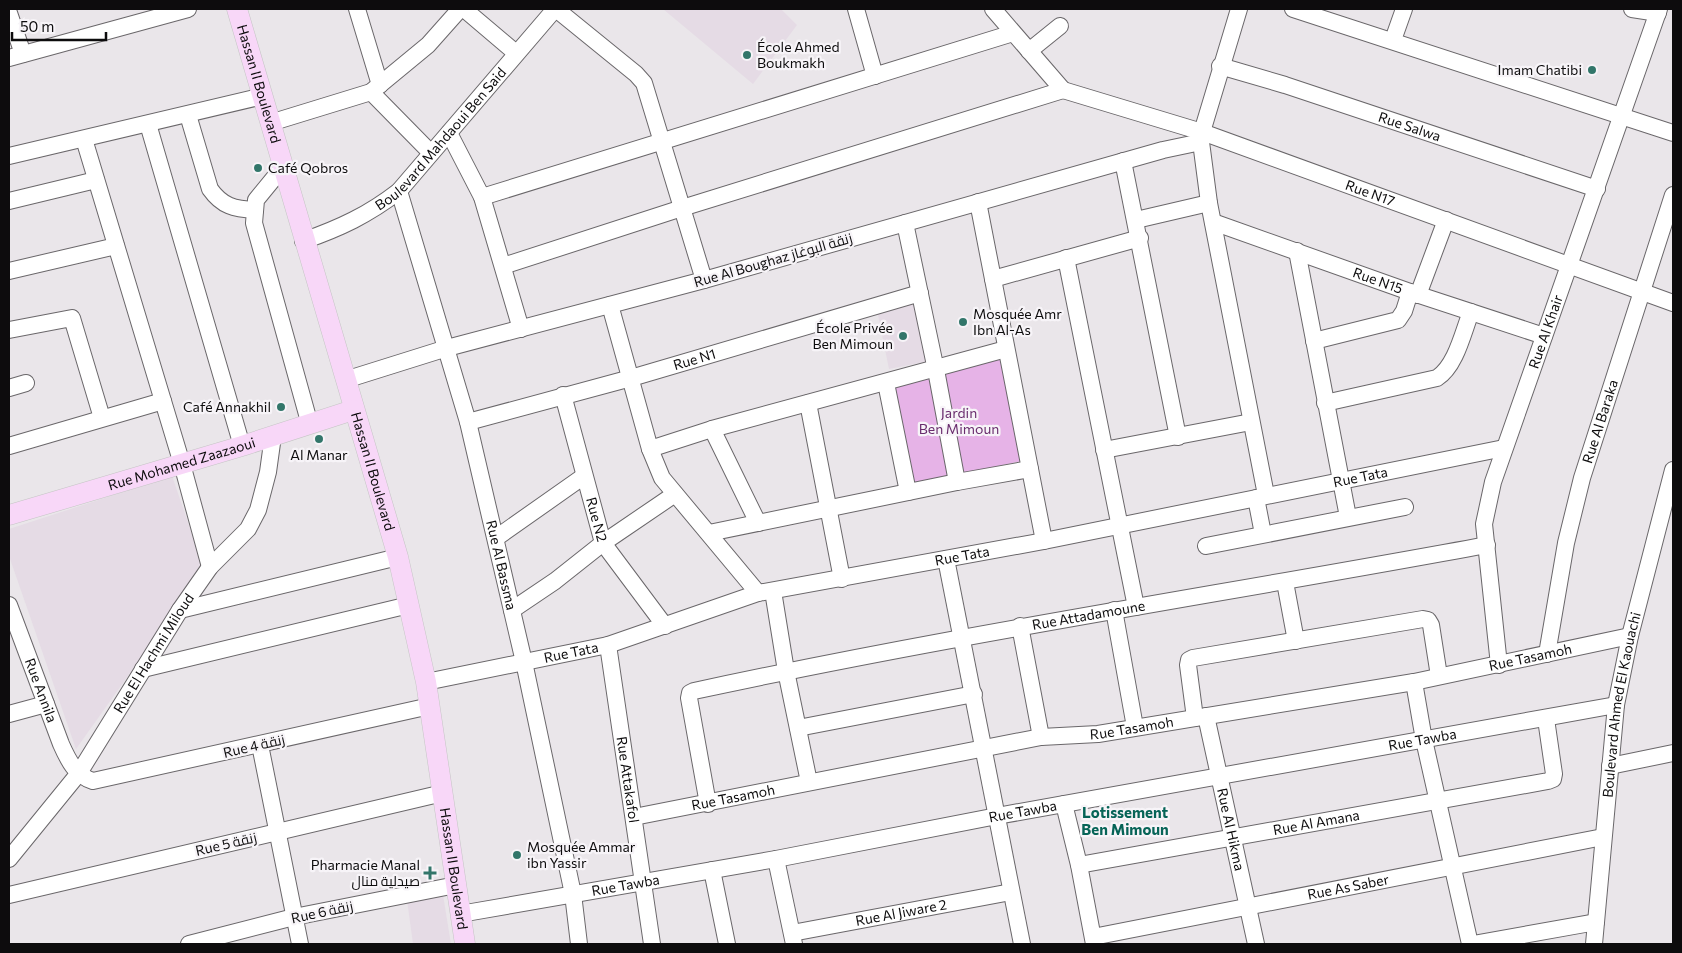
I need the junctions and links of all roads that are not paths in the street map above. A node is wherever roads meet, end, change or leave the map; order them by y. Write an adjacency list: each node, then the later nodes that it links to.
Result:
1 (188, 9): 21 (street)
2 (237, 9): 26 (main road, Hassan II Boulevard)
3 (357, 9): 24 (street)
4 (460, 9): 24 (street)
5 (464, 9): 20 (street)
6 (556, 9): 20 (street, Boulevard Mahdaoui Ben Said); 35 (street)
7 (856, 9): 23 (street)
8 (993, 9): 17 (street)
9 (1239, 9): 22 (street)
10 (1293, 9): 15 (street)
11 (1404, 9): 18 (street)
12 (1632, 9): 13 (street)
13 (1658, 11): 28 (street, Rue Al Khair)
14 (9, 13): 21 (street)
15 (1324, 14): 18 (street)
16 (1060, 26): 19 (street)
17 (1013, 33): 19 (street); 23 (street)
18 (1393, 40): 28 (street)
19 (1029, 51): 25 (street)
20 (516, 53): 31 (street, Boulevard Mahdaoui Ben Said)
21 (16, 56)
22 (1220, 66): 33 (street); 41 (street, Rue Salwa)
23 (875, 76): 35 (street)
24 (376, 88): 30 (street); 36 (street)
25 (1062, 90): 33 (street, Rue N17); 48 (street)
26 (263, 96): 27 (street); 30 (main road, Hassan II Boulevard)
27 (188, 115): 29 (street); 49 (street)
28 (1623, 117): 32 (street); 41 (street, Rue Al Khair)
29 (148, 124): 34 (street); 95 (street)
30 (270, 124): 39 (main road, Hassan II Boulevard)
31 (449, 133): 36 (street, Boulevard Mahdaoui Ben Said); 44 (street)
32 (1673, 133)
33 (1201, 137): 38 (street, Rue Al Boughaz زنقة البوغاز); 47 (street); 51 (street, Rue N17)
34 (84, 140): 37 (street); 40 (street)
35 (662, 140): 44 (street); 48 (street)
36 (431, 153): 42 (street, Boulevard Mahdaoui Ben Said)
37 (9, 156)
38 (1123, 161): 46 (street, Rue Al Boughaz زنقة البوغاز); 50 (street)
39 (283, 167): 49 (street); 55 (main road, Hassan II Boulevard)
40 (96, 180): 45 (street); 56 (street)
41 (1597, 189): 59 (street, Rue Al Khair)
42 (398, 191): 55 (street, Boulevard Mahdaoui Ben Said); 74 (street, Rue Al Bassma)
43 (1673, 195): 64 (street, Rue Al Baraka)
44 (482, 197): 60 (street)
45 (9, 200)
46 (978, 202): 53 (street, Rue Al Boughaz زنقة البوغاز); 62 (street)
47 (1208, 203): 50 (street); 52 (street)
48 (682, 208): 60 (street); 63 (street)
49 (255, 210): 90 (street)
50 (1136, 220): 54 (street)
51 (1446, 220): 59 (street, Rue N17); 66 (street)
52 (1213, 222): 57 (street, Rue N15); 89 (street)
53 (905, 223): 63 (street, Rue Al Boughaz زنقة البوغاز); 65 (street)
54 (1140, 238): 58 (street); 93 (street)
55 (303, 241): 78 (main road, Hassan II Boulevard)
56 (116, 246): 61 (street); 83 (street)
57 (1297, 251): 66 (street, Rue N15); 73 (street)
58 (1066, 258): 62 (street); 98 (street)
59 (1570, 265): 64 (street, Rue N17); 72 (street, Rue Al Khair)
60 (503, 266): 70 (street)
61 (9, 271)
62 (992, 279): 75 (street)
63 (704, 280): 68 (street, Rue Al Boughaz زنقة البوغاز)
64 (1642, 292): 67 (street, Rue N17); 139 (street, Rue Al Baraka)
65 (920, 293): 76 (street); 77 (street, Rue N1)
66 (1414, 294): 69 (street, Rue N15); 73 (street)
67 (1673, 303)
68 (610, 305): 70 (street, Rue Al Boughaz زنقة البوغاز); 77 (street)
69 (1471, 312): 72 (street, Rue N15); 85 (street)
70 (521, 329): 74 (street, Rue Al Boughaz زنقة البوغاز)
71 (9, 330): 87 (street)
72 (1544, 336): 96 (street, Rue Al Khair)
73 (1314, 341): 85 (street)
74 (447, 348): 78 (street, Rue Al Boughaz زنقة البوغاز); 88 (street, Rue Al Bassma)
75 (1006, 349): 76 (street); 100 (street)
76 (936, 370): 80 (street); 104 (street)
77 (631, 378): 82 (street, Rue N1); 97 (street)
78 (345, 380): 86 (main road, Hassan II Boulevard)
79 (26, 383): 81 (street)
80 (886, 383): 84 (street); 105 (street)
81 (9, 388)
82 (562, 395): 88 (street, Rue N1); 102 (street, Rue N2)
83 (162, 401): 87 (street); 99 (street)
84 (808, 403): 91 (street); 109 (street)
85 (1325, 403): 103 (street)
86 (353, 410): 90 (main road, Rue Mohamed Zaazaoui); 121 (main road, Hassan II Boulevard)
87 (102, 418): 94 (street)
88 (468, 422): 116 (street, Rue Al Bassma)
89 (1251, 422): 93 (street); 107 (street)
90 (310, 425): 92 (main road, Rue Mohamed Zaazaoui)
91 (712, 429): 97 (street); 112 (street)
92 (273, 436): 95 (main road, Rue Mohamed Zaazaoui); 123 (street, Rue El Hachmi Miloud)
93 (1178, 437): 98 (street)
94 (9, 446)
95 (242, 446): 99 (main road, Rue Mohamed Zaazaoui)
96 (1504, 448): 103 (street, Rue Tata); 119 (street, Rue Al Khair)
97 (650, 449): 106 (street)
98 (1104, 450): 113 (street)
99 (182, 464): 110 (main road, Rue Mohamed Zaazaoui); 123 (street)
100 (1030, 469): 104 (street); 117 (street)
101 (1673, 470): 135 (street, Boulevard Ahmed El Kaouachi)
102 (584, 476): 116 (street); 118 (street, Rue N2)
103 (1339, 480): 107 (street, Rue Tata); 111 (street)
104 (957, 482): 105 (street)
105 (908, 492): 109 (street)
106 (675, 494): 114 (street); 118 (street)
107 (1261, 496): 113 (street, Rue Tata); 115 (street)
108 (1405, 507): 111 (street)
109 (830, 509): 112 (street); 124 (street)
110 (9, 515)
111 (1348, 517): 115 (street)
112 (758, 523): 114 (street)
113 (1119, 526): 117 (street, Rue Tata); 129 (street)
114 (709, 533): 126 (street)
115 (1264, 534): 120 (street)
116 (496, 538): 131 (street, Rue Al Bassma)
117 (1044, 541): 122 (street, Rue Tata)
118 (603, 543): 131 (street); 133 (street, Rue N2)
119 (1487, 545): 125 (street, Rue Attadamoune); 141 (street, Rue Al Khair)
120 (1206, 546)
121 (398, 557): 128 (main road, Hassan II Boulevard); 130 (street)
122 (946, 559): 124 (street, Rue Tata); 136 (street)
123 (210, 567): 130 (street, Rue El Hachmi Miloud)
124 (842, 579): 126 (street, Rue Tata)
125 (1285, 582): 129 (street, Rue Attadamoune); 137 (street)
126 (765, 592): 133 (street, Rue Tata); 143 (street)
127 (9, 605): 148 (street, Rue Annila)
128 (409, 605): 142 (street); 145 (main road, Hassan II Boulevard)
129 (1136, 607): 132 (street, Rue Attadamoune)
130 (180, 610): 142 (street, Rue El Hachmi Miloud)
131 (512, 610): 140 (street, Rue Al Bassma)
132 (1114, 610): 134 (street, Rue Attadamoune); 154 (street)
133 (665, 626): 138 (street, Rue Tata)
134 (1020, 626): 136 (street, Rue Attadamoune); 156 (street)
135 (1630, 636): 139 (street, Rue Tasamoh); 149 (street, Boulevard Ahmed El Kaouachi)
136 (962, 637): 143 (street, Rue Attadamoune); 147 (street)
137 (1296, 641): 144 (street); 152 (street, Rue Al Hikma)
138 (608, 645): 140 (street, Rue Tata); 170 (street, Rue Attakafol)
139 (1547, 654): 141 (street, Rue Tasamoh)
140 (524, 662): 145 (street, Rue Tata); 182 (street, Rue Al Bassma)
141 (1499, 665): 144 (street, Rue Tasamoh)
142 (143, 669): 162 (street, Rue El Hachmi Miloud)
143 (786, 672): 155 (street); 167 (street, Rue Attadamoune)
144 (1439, 676): 146 (street, Rue Tasamoh)
145 (426, 682): 150 (main road, Hassan II Boulevard)
146 (1414, 682): 152 (street, Rue Tasamoh); 157 (street)
147 (974, 694): 155 (street); 159 (street)
148 (46, 704): 151 (street); 162 (street, Rue Annila)
149 (1616, 705): 153 (street, Rue Tawba); 161 (street, Boulevard Ahmed El Kaouachi)
150 (430, 706): 158 (street, Rue 4 زنقة); 165 (main road, Hassan II Boulevard)
151 (9, 714)
152 (1200, 717): 154 (street, Rue Tasamoh); 163 (street, Rue Al Hikma)
153 (1546, 719): 157 (street, Rue Tawba); 166 (street, Rue Al Amana)
154 (1135, 727): 156 (street, Rue Tasamoh)
155 (798, 728): 164 (street)
156 (1041, 737): 159 (street, Rue Tasamoh)
157 (1424, 740): 163 (street, Rue Tawba); 166 (street)
158 (260, 745): 162 (street, Rue 4 زنقة); 171 (street)
159 (984, 749): 164 (street, Rue Tasamoh); 169 (street)
160 (1673, 753): 161 (street)
161 (1610, 766): 172 (street, Boulevard Ahmed El Kaouachi)
162 (78, 774): 175 (street, Rue El Hachmi Miloud)
163 (1218, 777): 168 (street, Rue Tawba); 173 (street, Rue Al Hikma)
164 (809, 782): 167 (street, Rue Tasamoh)
165 (443, 793): 171 (street, Rue 5 زنقة); 180 (main road, Hassan II Boulevard)
166 (1438, 801): 173 (street, Rue Al Amana); 177 (street)
167 (708, 804): 170 (street, Rue Tasamoh)
168 (1064, 804): 169 (street, Rue Tawba); 176 (street)
169 (997, 816): 174 (street, Rue Tawba); 181 (street)
170 (634, 817): 179 (street, Rue Attakafol)
171 (278, 831): 183 (street, Rue 5 زنقة); 186 (street)
172 (1603, 837): 177 (street, Rue As Saber); 187 (street, Boulevard Ahmed El Kaouachi)
173 (1233, 838): 176 (street, Rue Al Amana); 184 (street, Rue Al Hikma)
174 (776, 859): 178 (street, Rue Tawba); 188 (street)
175 (9, 860)
176 (1079, 865): 189 (street)
177 (1453, 867): 184 (street, Rue As Saber); 198 (street)
178 (712, 870): 179 (street, Rue Tawba); 195 (street)
179 (644, 881): 182 (street, Rue Tawba); 194 (street, Rue Attakafol)
180 (456, 886): 185 (main road, Hassan II Boulevard); 186 (street, Rue 6 زنقة)
181 (1011, 892): 188 (street, Rue Al Jiware 2); 196 (street)
182 (572, 894): 185 (street, Rue Tawba); 193 (street, Rue Al Bassma)
183 (9, 895)
184 (1248, 907): 189 (street, Rue As Saber); 197 (street, Rue Al Hikma)
185 (460, 914): 192 (main road, Hassan II Boulevard)
186 (294, 917): 190 (street, Rue 6 زنقة); 191 (street)
187 (1596, 922): 198 (street); 199 (street, Boulevard Ahmed El Kaouachi)
188 (793, 939)
189 (1094, 941)
190 (190, 944)
191 (300, 944)
192 (465, 944)
193 (578, 944)
194 (652, 944)
195 (727, 944)
196 (1022, 944)
197 (1256, 944)
198 (1472, 944)
199 (1594, 944)

